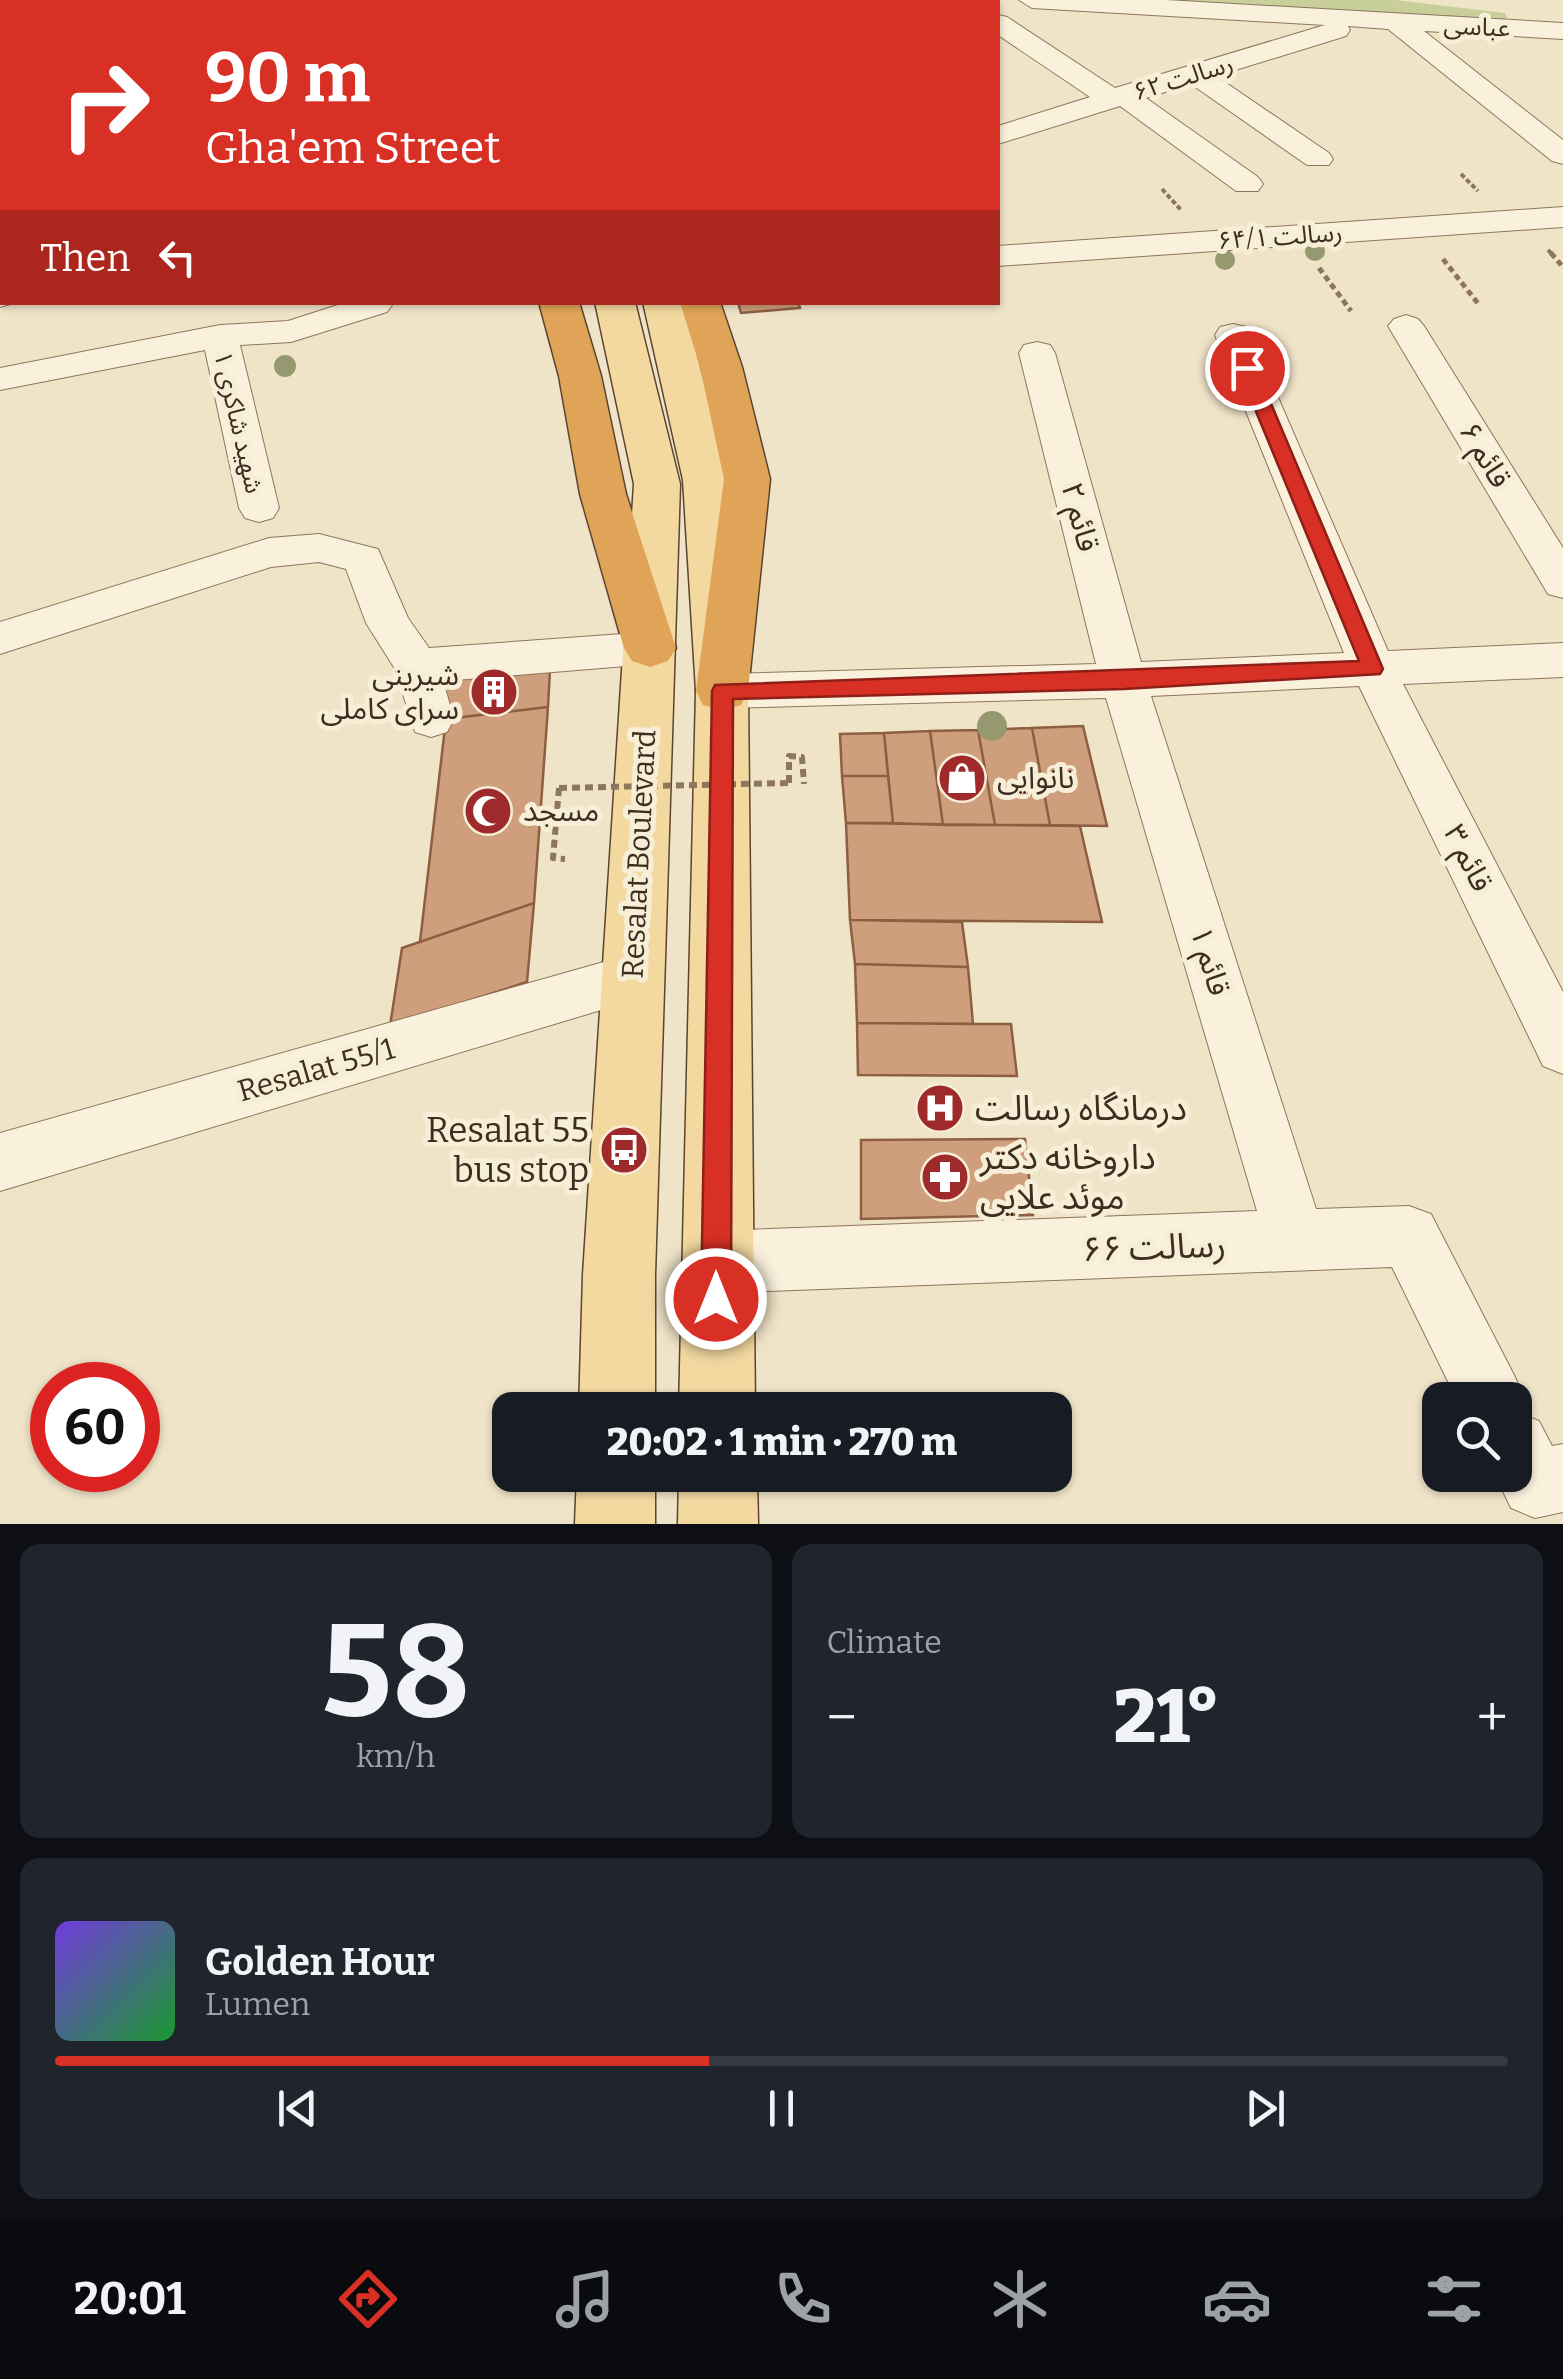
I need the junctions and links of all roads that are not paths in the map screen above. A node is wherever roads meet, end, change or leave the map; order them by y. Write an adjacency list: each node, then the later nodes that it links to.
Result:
1 (1032, 0): 2 (street, عباسی)
2 (1382, 21): 4 (street, عباسی); 5 (street, رسالت ۶۲); 10 (street)
3 (1000, 24): 6 (street)
4 (1563, 32)
5 (1193, 73): 6 (street, رسالت ۶۲); 11 (street)
6 (1118, 97): 8 (street, رسالت ۶۲); 12 (street)
7 (1000, 100): 8 (street)
8 (1033, 124): 9 (street, رسالت ۶۲)
9 (1000, 134)
10 (1563, 155)
11 (1318, 159)
12 (1246, 184)
13 (1563, 217): 14 (street, رسالت ۶۴/۱)
14 (1000, 256)
15 (375, 305): 20 (street)
16 (560, 305): 29 (highway)
17 (616, 305): 29 (main road, Resalat Boulevard)
18 (664, 305): 34 (main road)
19 (701, 305): 34 (highway)
20 (279, 317): 23 (street)
21 (1406, 326): 27 (street, قائم ۶)
22 (1233, 335): 32 (street, قائم ۳)
23 (220, 336): 25 (street); 26 (street, شهید شاکری ۱)
24 (1037, 353): 33 (street, قائم ۲)
25 (0, 380)
26 (259, 508)
27 (1563, 583)
28 (0, 638): 31 (street)
29 (650, 648): 31 (street); 36 (main road, Resalat Boulevard)
30 (1563, 660): 32 (street)
31 (417, 666): 35 (street)
32 (1373, 669): 33 (street); 37 (street, قائم ۳)
33 (1124, 680): 34 (street); 39 (street, قائم ۱)
34 (722, 691): 40 (main road)
35 (431, 719)
36 (632, 978): 38 (street, Resalat 55/1); 42 (main road, Resalat Boulevard)
37 (1563, 1048)
38 (0, 1162)
39 (1296, 1241): 40 (street, رسالت ۶۶); 41 (street, رسالت ۶۶)
40 (716, 1262): 43 (main road)
41 (1483, 1382)
42 (617, 1392)
43 (717, 1392)
44 (1532, 1478): 45 (street)
45 (1563, 1478)
46 (718, 1492): 47 (main road)
47 (718, 1524)

